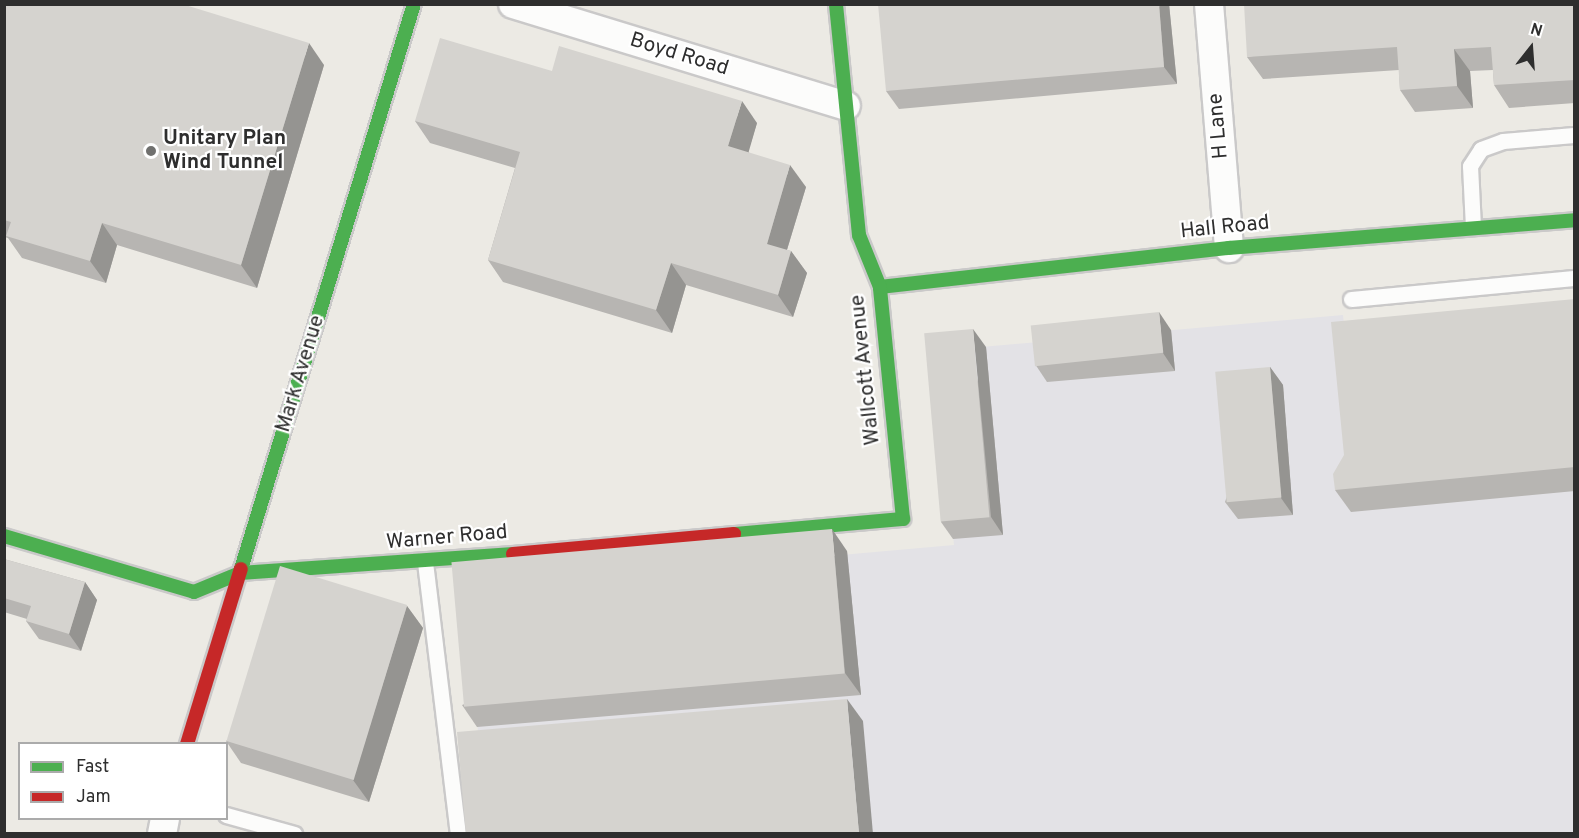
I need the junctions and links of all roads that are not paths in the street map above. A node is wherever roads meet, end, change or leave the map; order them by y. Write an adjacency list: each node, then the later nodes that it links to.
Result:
1 (414, 4): 16 (street, Mark Avenue)
2 (513, 4): 5 (street, Boyd Road)
3 (836, 4): 5 (street, Wallcott Avenue)
4 (1209, 4): 9 (street, H Lane)
5 (846, 106): 11 (street, Wallcott Avenue)
6 (1575, 135): 8 (lane)
7 (1575, 220): 8 (street, Hall Road)
8 (1473, 227): 9 (street, Hall Road)
9 (1229, 248): 11 (street, Hall Road)
10 (1575, 278): 12 (lane)
11 (880, 287): 13 (street, Wallcott Avenue)
12 (1351, 299)
13 (903, 519): 15 (street, Warner Road)
14 (4, 536): 16 (street, Warner Road)
15 (425, 562): 16 (street, Warner Road); 20 (lane)
16 (240, 573): 17 (street, Mark Avenue)
17 (188, 742)
18 (228, 816): 19 (lane)
19 (294, 834)
20 (458, 834)

